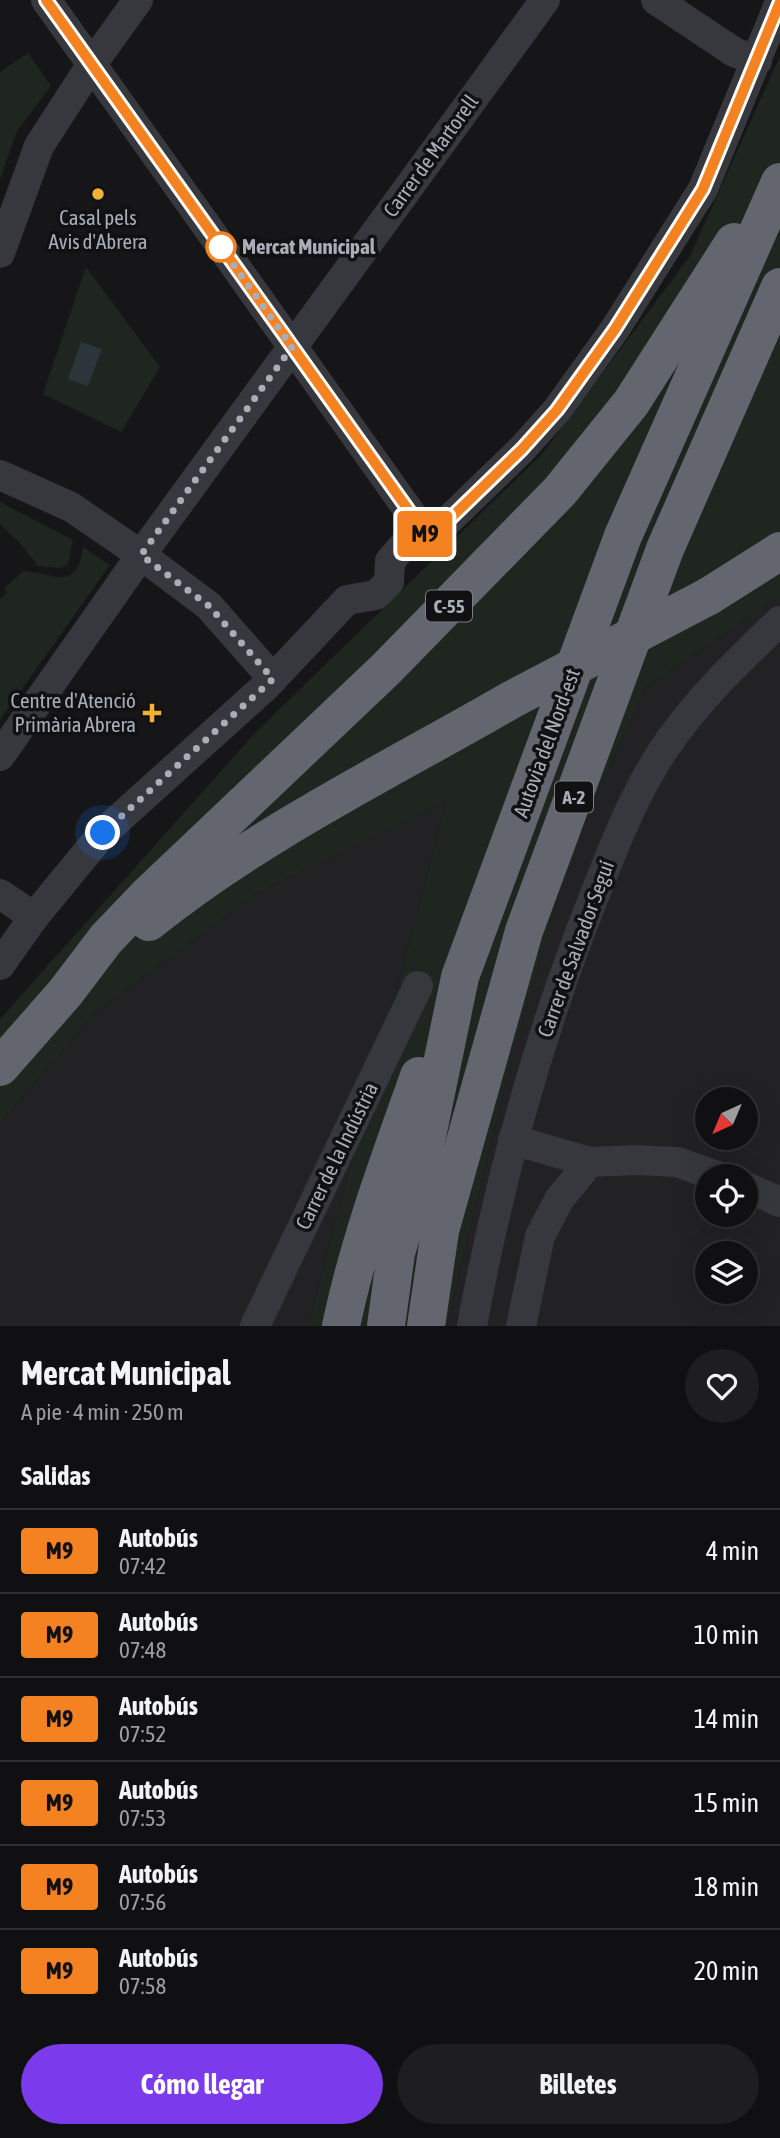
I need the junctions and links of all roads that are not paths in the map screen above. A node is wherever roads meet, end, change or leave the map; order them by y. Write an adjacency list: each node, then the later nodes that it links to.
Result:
1 (46, 0): 7 (street)
2 (138, 0): 7 (street)
3 (545, 0): 12 (street, Carrer de Martorell)
4 (656, 0): 6 (street)
5 (780, 2): 6 (street)
6 (757, 61): 14 (street)
7 (92, 64): 10 (street); 12 (street)
8 (780, 174): 25 (highway, C-55)
9 (780, 183): 23 (highway, Autovia del Nord-est / A-2)
10 (0, 253)
11 (780, 287): 37 (highway, Autovia del Nord-est / A-2)
12 (292, 347): 14 (street); 16 (street, Carrer de Martorell)
13 (0, 475): 16 (street)
14 (429, 539): 18 (street)
15 (780, 551): 25 (highway, bridge)
16 (141, 555): 18 (street); 19 (street, Carrer de Martorell)
17 (780, 621): 27 (street, Carrer de Salvador Seguí)
18 (273, 679): 21 (street)
19 (0, 756)
20 (0, 894): 21 (street)
21 (34, 917): 22 (street)
22 (0, 965)
23 (460, 977): 32 (highway); 36 (highway, Autovia del Nord-est / A-2)
24 (418, 986): 33 (street, Carrer de la Indústria)
25 (65, 993): 26 (highway, C-55)
26 (0, 1067)
27 (513, 1140): 28 (street); 38 (street, Carrer de Salvador Seguí)
28 (590, 1163): 29 (street); 39 (street)
29 (695, 1168)
30 (758, 1192): 31 (street)
31 (780, 1202)
32 (349, 1289): 34 (highway); 35 (highway)
33 (255, 1326)
34 (331, 1326)
35 (341, 1326)
36 (386, 1326)
37 (426, 1326)
38 (472, 1326)
39 (521, 1326)

